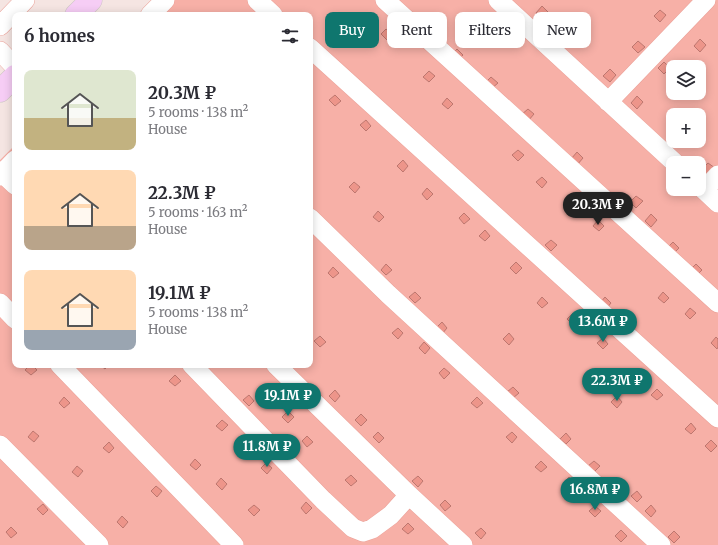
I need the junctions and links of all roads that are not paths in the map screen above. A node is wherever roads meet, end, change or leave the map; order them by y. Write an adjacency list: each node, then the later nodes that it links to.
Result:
1 (25, 0): 8 (lane)
2 (91, 0): 9 (main road)
3 (165, 0): 10 (lane)
4 (257, 0): 11 (lane)
5 (385, 0): 26 (lane)
6 (706, 0): 19 (lane)
7 (507, 3): 19 (lane)
8 (13, 12)
9 (79, 12)
10 (153, 12)
11 (270, 12)
12 (12, 14): 13 (lane)
13 (0, 26)
14 (0, 51): 16 (lane)
15 (313, 51): 32 (lane)
16 (12, 64)
17 (12, 79): 18 (main road)
18 (0, 91)
19 (608, 102): 20 (lane)
20 (667, 156)
21 (718, 175): 22 (lane)
22 (706, 184)
23 (706, 192): 24 (lane)
24 (718, 203)
25 (313, 221): 38 (lane)
26 (718, 302)
27 (0, 303): 28 (lane)
28 (12, 316)
29 (63, 368): 36 (lane)
30 (195, 368): 34 (lane)
31 (279, 368): 34 (lane)
32 (718, 418)
33 (0, 445): 35 (lane)
34 (409, 495): 37 (lane)
35 (99, 545)
36 (234, 545)
37 (463, 545)
38 (661, 545)

